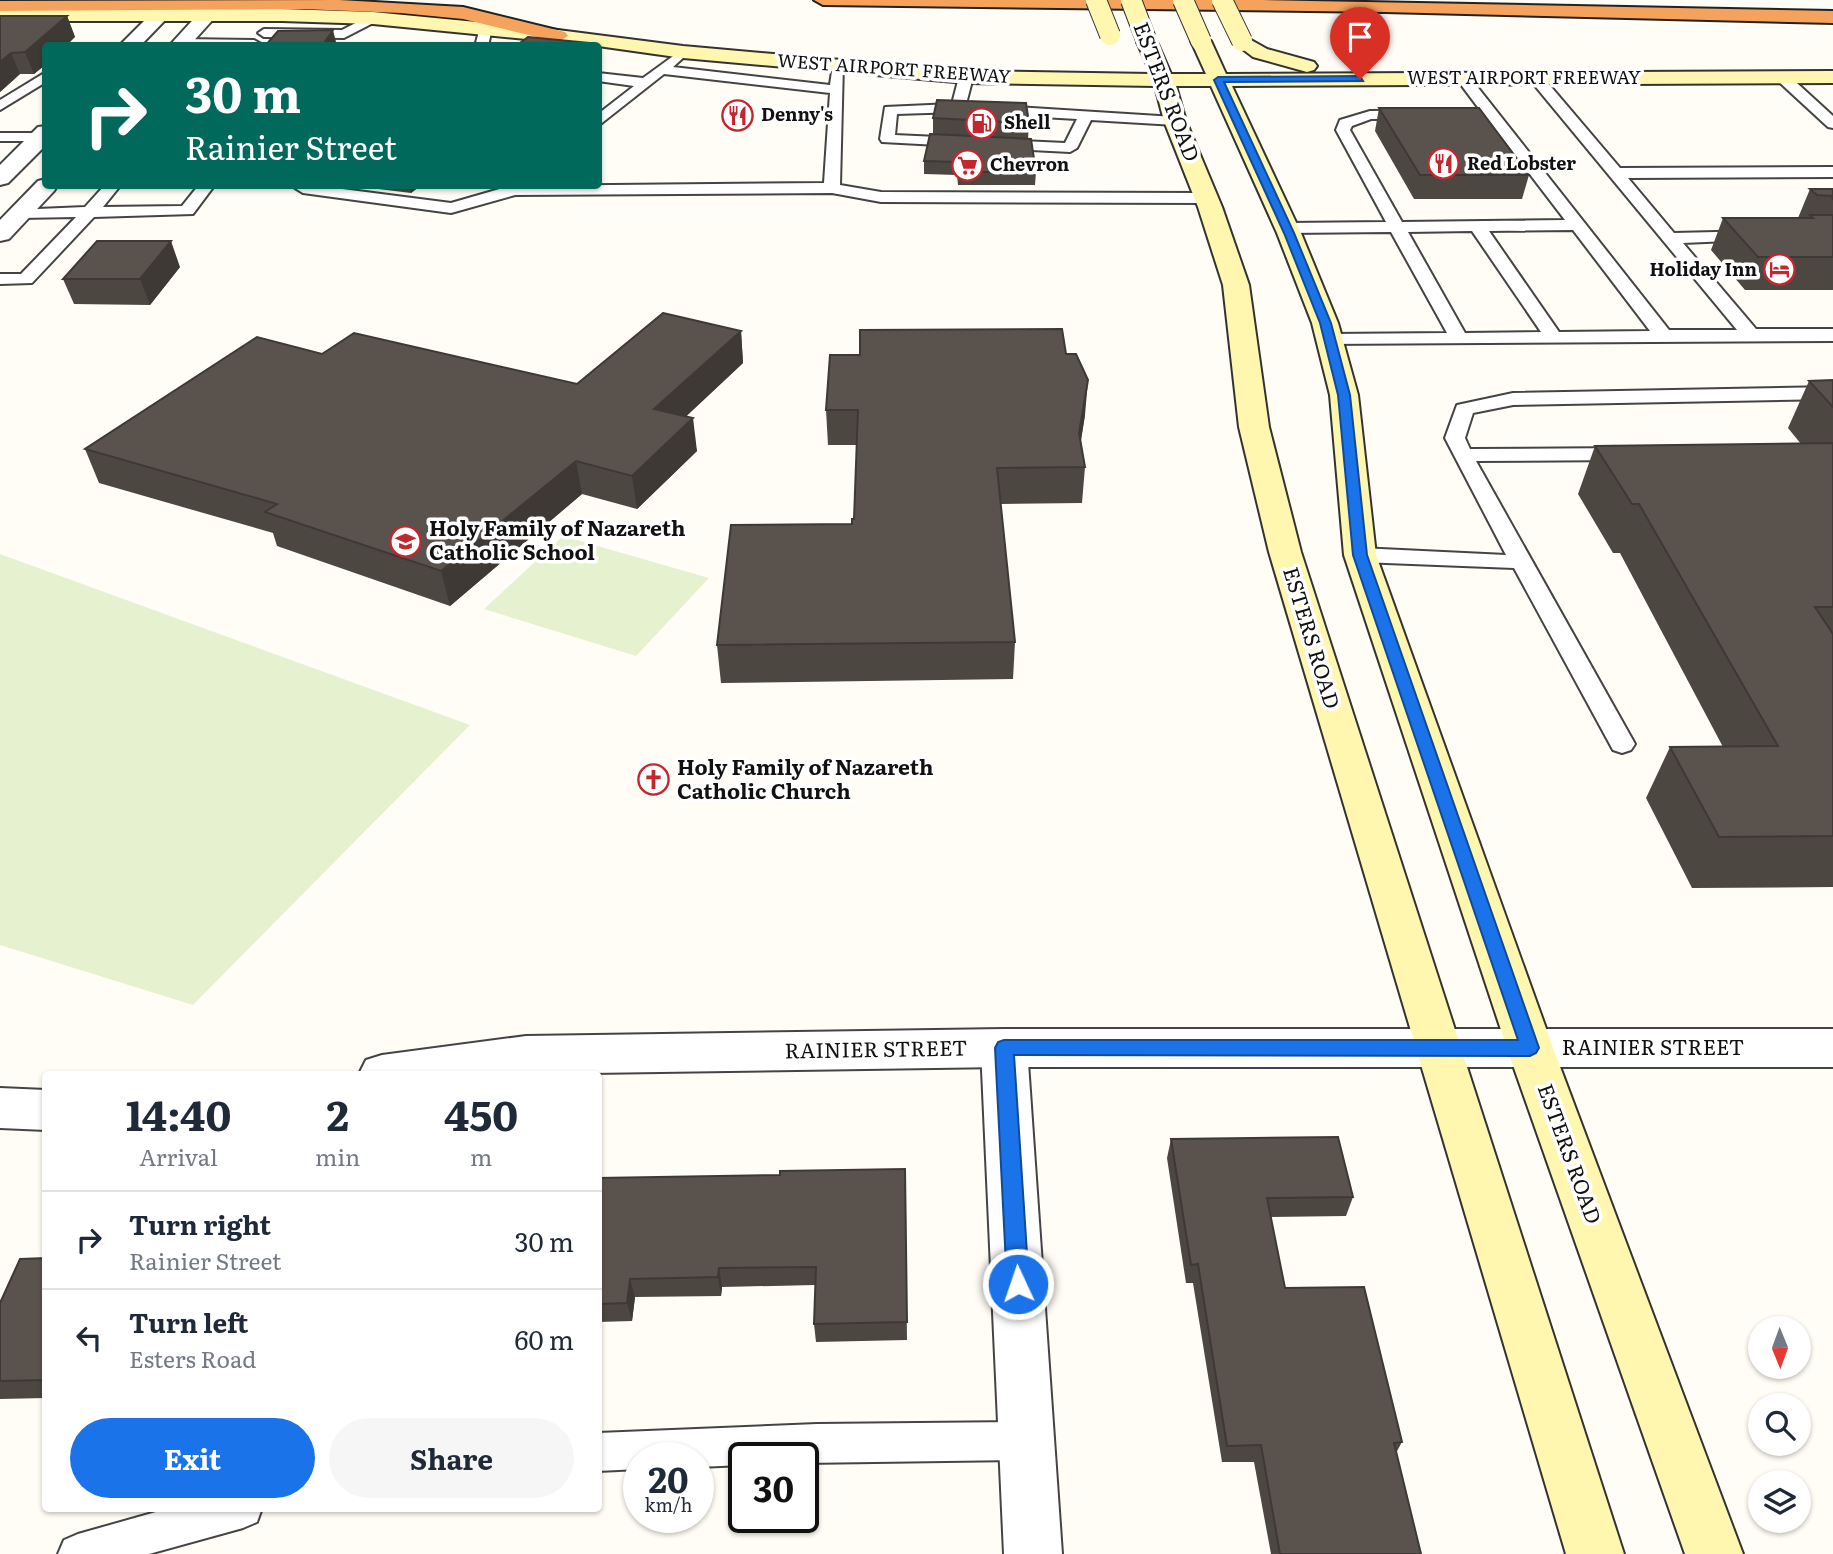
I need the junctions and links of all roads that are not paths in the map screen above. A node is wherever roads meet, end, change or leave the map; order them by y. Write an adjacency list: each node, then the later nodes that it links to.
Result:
1 (823, 0): 11 (highway)
2 (1097, 0): 24 (main road, bridge)
3 (1131, 0): 32 (main road, ESTERS ROAD, bridge)
4 (1183, 0): 33 (main road, ESTERS ROAD, bridge)
5 (1222, 0): 28 (main road, bridge)
6 (0, 6): 15 (highway)
7 (0, 15): 8 (main road, WEST AIRPORT FREEWAY)
8 (162, 15): 9 (main road, WEST AIRPORT FREEWAY); 16 (street)
9 (208, 15): 10 (main road, WEST AIRPORT FREEWAY); 17 (street)
10 (282, 15): 12 (main road, WEST AIRPORT FREEWAY); 13 (lane)
11 (1833, 17)
12 (373, 18): 13 (lane); 14 (main road, WEST AIRPORT FREEWAY)
13 (264, 33): 18 (lane)
14 (484, 37): 15 (main road, WEST AIRPORT FREEWAY)
15 (562, 40): 19 (main road, WEST AIRPORT FREEWAY)
16 (130, 42)
17 (181, 42)
18 (256, 42)
19 (582, 42)
20 (602, 44): 21 (main road, WEST AIRPORT FREEWAY)
21 (683, 52): 22 (main road, WEST AIRPORT FREEWAY); 23 (lane)
22 (838, 67): 24 (main road, WEST AIRPORT FREEWAY); 35 (lane)
23 (662, 70): 34 (lane); 35 (lane)
24 (965, 77): 32 (main road, WEST AIRPORT FREEWAY); 38 (lane); 43 (main road)
25 (1782, 77): 26 (main road, WEST AIRPORT FREEWAY); 29 (main road, WEST AIRPORT FREEWAY); 44 (lane)
26 (1833, 77)
27 (602, 78): 34 (lane)
28 (1463, 78): 29 (main road, WEST AIRPORT FREEWAY); 31 (main road, WEST AIRPORT FREEWAY); 40 (lane)
29 (1536, 78): 50 (lane)
30 (42, 79): 37 (lane)
31 (1386, 79): 33 (main road, WEST AIRPORT FREEWAY); 36 (main road)
32 (1164, 80): 33 (main road, WEST AIRPORT FREEWAY); 43 (main road, ESTERS ROAD)
33 (1218, 80): 48 (main road, ESTERS ROAD)
34 (646, 83): 42 (lane)
35 (837, 90): 53 (lane)
36 (1279, 99)
37 (0, 106)
38 (958, 108): 41 (lane); 41 (lane)
39 (1258, 114): 48 (main road)
40 (1491, 114): 62 (lane); 64 (lane)
41 (1086, 116): 43 (lane)
42 (602, 119)
43 (1175, 121): 59 (main road, ESTERS ROAD)
44 (1833, 124)
45 (42, 135): 46 (lane)
46 (0, 137)
47 (42, 137): 51 (street)
48 (1252, 153): 65 (main road, ESTERS ROAD)
49 (1833, 172): 50 (lane)
50 (1615, 173): 68 (lane)
51 (0, 178)
52 (602, 188): 53 (lane)
53 (832, 188): 59 (lane)
54 (43, 189): 61 (street)
55 (109, 189): 60 (lane)
56 (204, 189): 60 (lane)
57 (310, 189): 58 (lane)
58 (514, 189)
59 (1207, 198): 83 (main road, ESTERS ROAD)
60 (90, 212): 61 (lane); 69 (lane)
61 (20, 213): 66 (street)
62 (1578, 225): 63 (lane); 72 (lane)
63 (1477, 226): 64 (lane); 73 (lane)
64 (1399, 227): 65 (lane); 74 (lane)
65 (1287, 228): 75 (main road, ESTERS ROAD)
66 (0, 234)
67 (1768, 234): 68 (lane)
68 (1670, 238): 70 (lane)
69 (0, 279)
70 (1751, 335): 71 (lane); 72 (lane)
71 (1833, 335)
72 (1664, 336): 73 (lane)
73 (1554, 338): 74 (lane)
74 (1459, 339): 75 (lane)
75 (1330, 340): 79 (main road, ESTERS ROAD)
76 (1833, 393): 78 (lane)
77 (1655, 454): 78 (lane)
78 (1462, 455): 80 (lane)
79 (1360, 555): 80 (lane); 84 (main road, ESTERS ROAD)
80 (1521, 562): 81 (lane)
81 (1622, 744)
82 (1004, 1048): 83 (street, RAINIER STREET); 86 (street, RAINIER STREET); 89 (street)
83 (1436, 1048): 84 (street, RAINIER STREET); 94 (main road, ESTERS ROAD)
84 (1530, 1048): 85 (street, RAINIER STREET); 95 (main road, ESTERS ROAD)
85 (1833, 1048)
86 (405, 1071)
87 (0, 1108): 88 (street)
88 (42, 1110)
89 (1027, 1441): 90 (lane); 93 (street)
90 (602, 1452)
91 (229, 1512): 92 (lane)
92 (78, 1554)
93 (1033, 1554)
94 (1595, 1554)
95 (1714, 1554)

